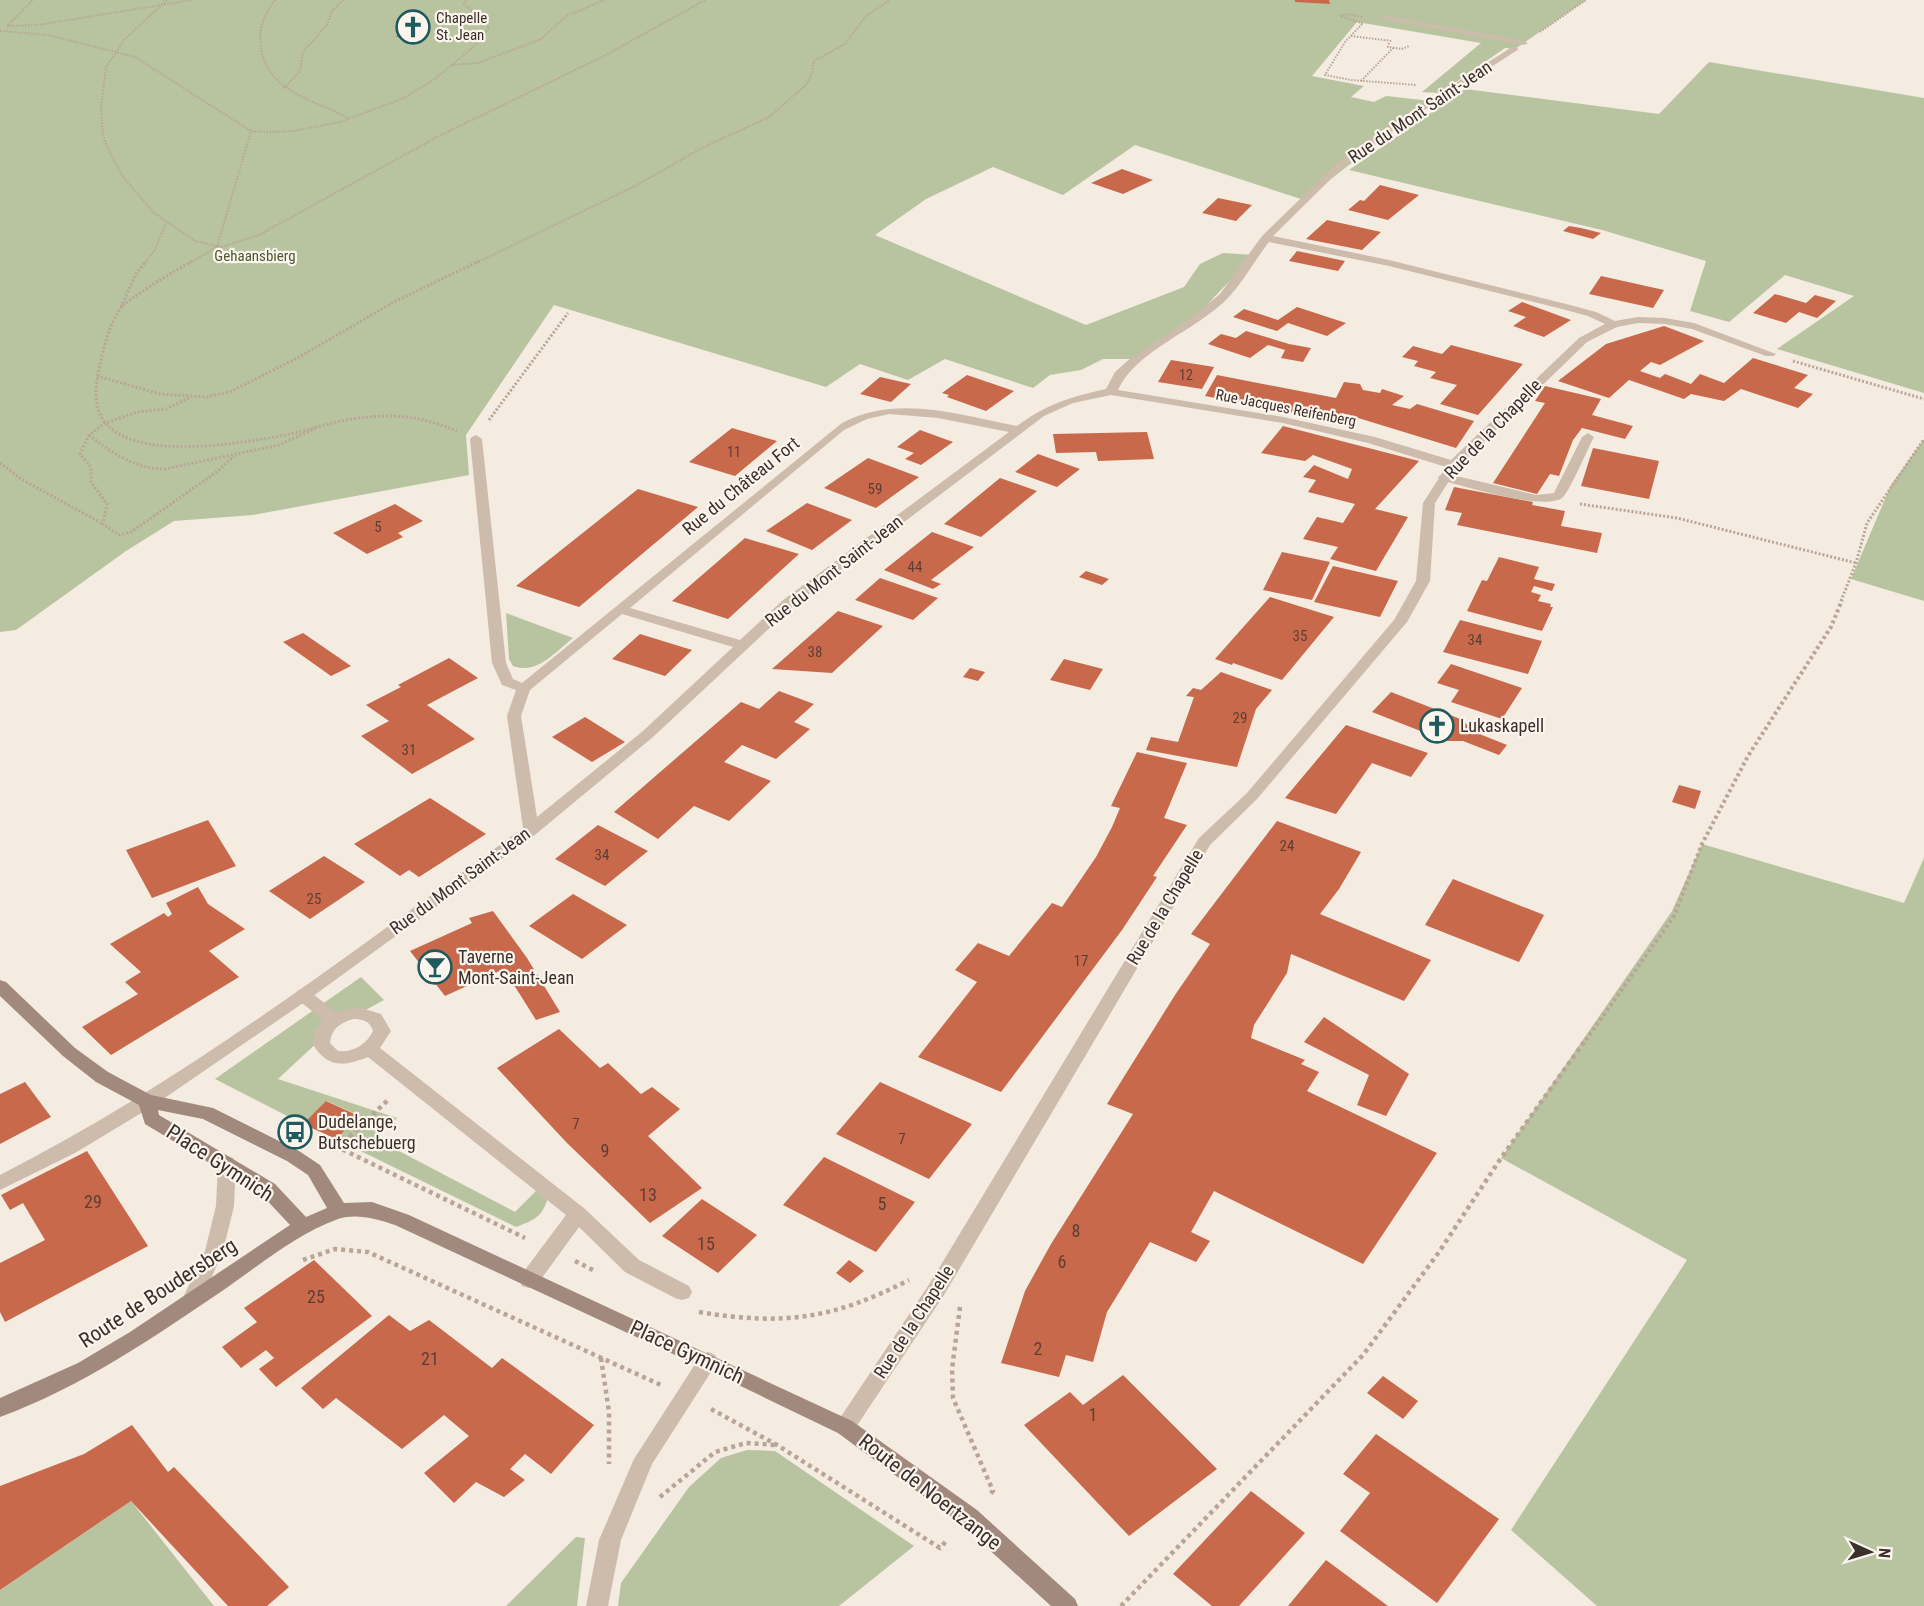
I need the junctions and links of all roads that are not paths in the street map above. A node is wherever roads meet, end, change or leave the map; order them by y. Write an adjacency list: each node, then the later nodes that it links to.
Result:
1 (1384, 17): 2 (street, Rue du Mont Saint-Jean)
2 (1266, 238): 3 (street, Rue de la Chapelle); 5 (street, Rue du Mont Saint-Jean)
3 (1614, 324): 4 (street, Rue de la Chapelle); 9 (street, Rue de la Chapelle)
4 (1770, 354)
5 (1111, 392): 6 (street, Rue du Mont Saint-Jean); 9 (street, Rue Jacques Reifenberg)
6 (1018, 430): 10 (street, Rue du Château Fort); 11 (street, Rue du Mont Saint-Jean)
7 (1588, 437): 9 (street, Rue Jacques Reifenberg)
8 (476, 439): 12 (street)
9 (1449, 471): 29 (street, Rue de la Chapelle)
10 (620, 609): 11 (street); 12 (street, Rue du Château Fort)
11 (742, 645): 13 (street, Rue du Mont Saint-Jean)
12 (524, 688): 13 (street)
13 (531, 830): 15 (street, Rue du Mont Saint-Jean)
14 (0, 986): 18 (main road)
15 (303, 996): 16 (street); 18 (street, Rue du Mont Saint-Jean)
16 (334, 1020): 17 (street); 17 (street)
17 (370, 1049): 22 (street)
18 (147, 1101): 19 (main road, Place Gymnich); 20 (street, Rue du Mont Saint-Jean); 21 (main road, Place Gymnich)
19 (227, 1162): 23 (main road, Place Gymnich); 26 (street)
20 (0, 1183)
21 (339, 1211): 23 (main road, Route de Boudersberg); 24 (main road, Place Gymnich)
22 (578, 1214): 24 (street); 25 (street)
23 (303, 1226): 26 (main road, Route de Boudersberg)
24 (529, 1280): 27 (main road, Place Gymnich)
25 (682, 1292)
26 (192, 1299): 28 (main road, Route de Boudersberg)
27 (708, 1361): 29 (main road, Place Gymnich); 30 (street)
28 (0, 1408)
29 (845, 1427): 31 (main road, Route de Noertzange)
30 (597, 1606)
31 (1067, 1606)

